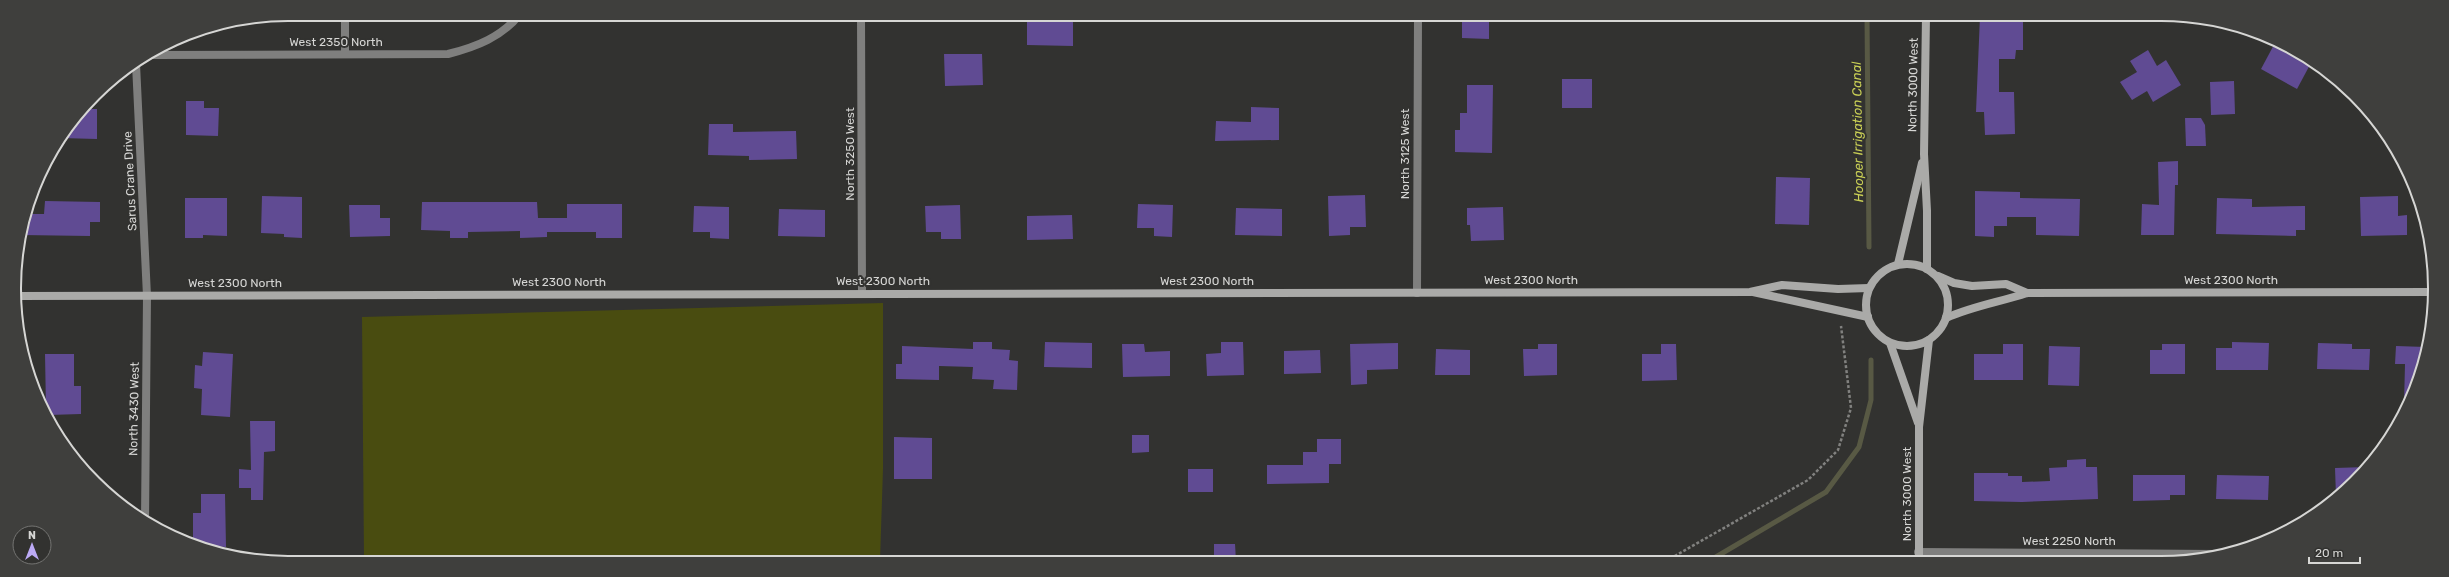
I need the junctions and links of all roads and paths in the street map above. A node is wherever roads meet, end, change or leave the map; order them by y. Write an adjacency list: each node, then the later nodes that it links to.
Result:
1 (345, 21): 6 (street)
2 (515, 21): 6 (street, West 2350 North)
3 (862, 21): 16 (street, North 3250 West)
4 (1418, 21): 17 (street, North 3125 West)
5 (1926, 21): 9 (street, North 3000 West)
6 (345, 54): 7 (street, West 2350 North)
7 (159, 55)
8 (136, 69): 20 (street, Sarus Crane Drive)
9 (1924, 154): 10 (street, North 3000 West); 11 (street, North 3000 West)
10 (1898, 264): 11 (street); 13 (street)
11 (1927, 269): 12 (street)
12 (1937, 276): 18 (street, West 2300 North); 22 (street)
13 (1869, 288): 14 (street, West 2300 North); 21 (street)
14 (1750, 292): 17 (street, West 2300 North); 21 (street, West 2300 North)
15 (2428, 292): 18 (street, West 2300 North)
16 (862, 293): 17 (street, West 2300 North); 20 (street, West 2300 North)
17 (1417, 293)
18 (2028, 293): 22 (street, West 2300 North)
19 (21, 296): 20 (street, West 2300 North)
20 (147, 296): 27 (street, North 3430 West)
21 (1868, 317): 25 (street)
22 (1946, 318): 24 (street)
23 (1841, 326): 29 (path)
24 (1929, 340): 25 (street); 26 (street, North 3000 West)
25 (1890, 343): 26 (street, North 3000 West)
26 (1919, 427): 30 (street, North 3000 West)
27 (145, 514)
28 (2192, 554): 30 (street, West 2250 North)
29 (1675, 556)
30 (1918, 556)

